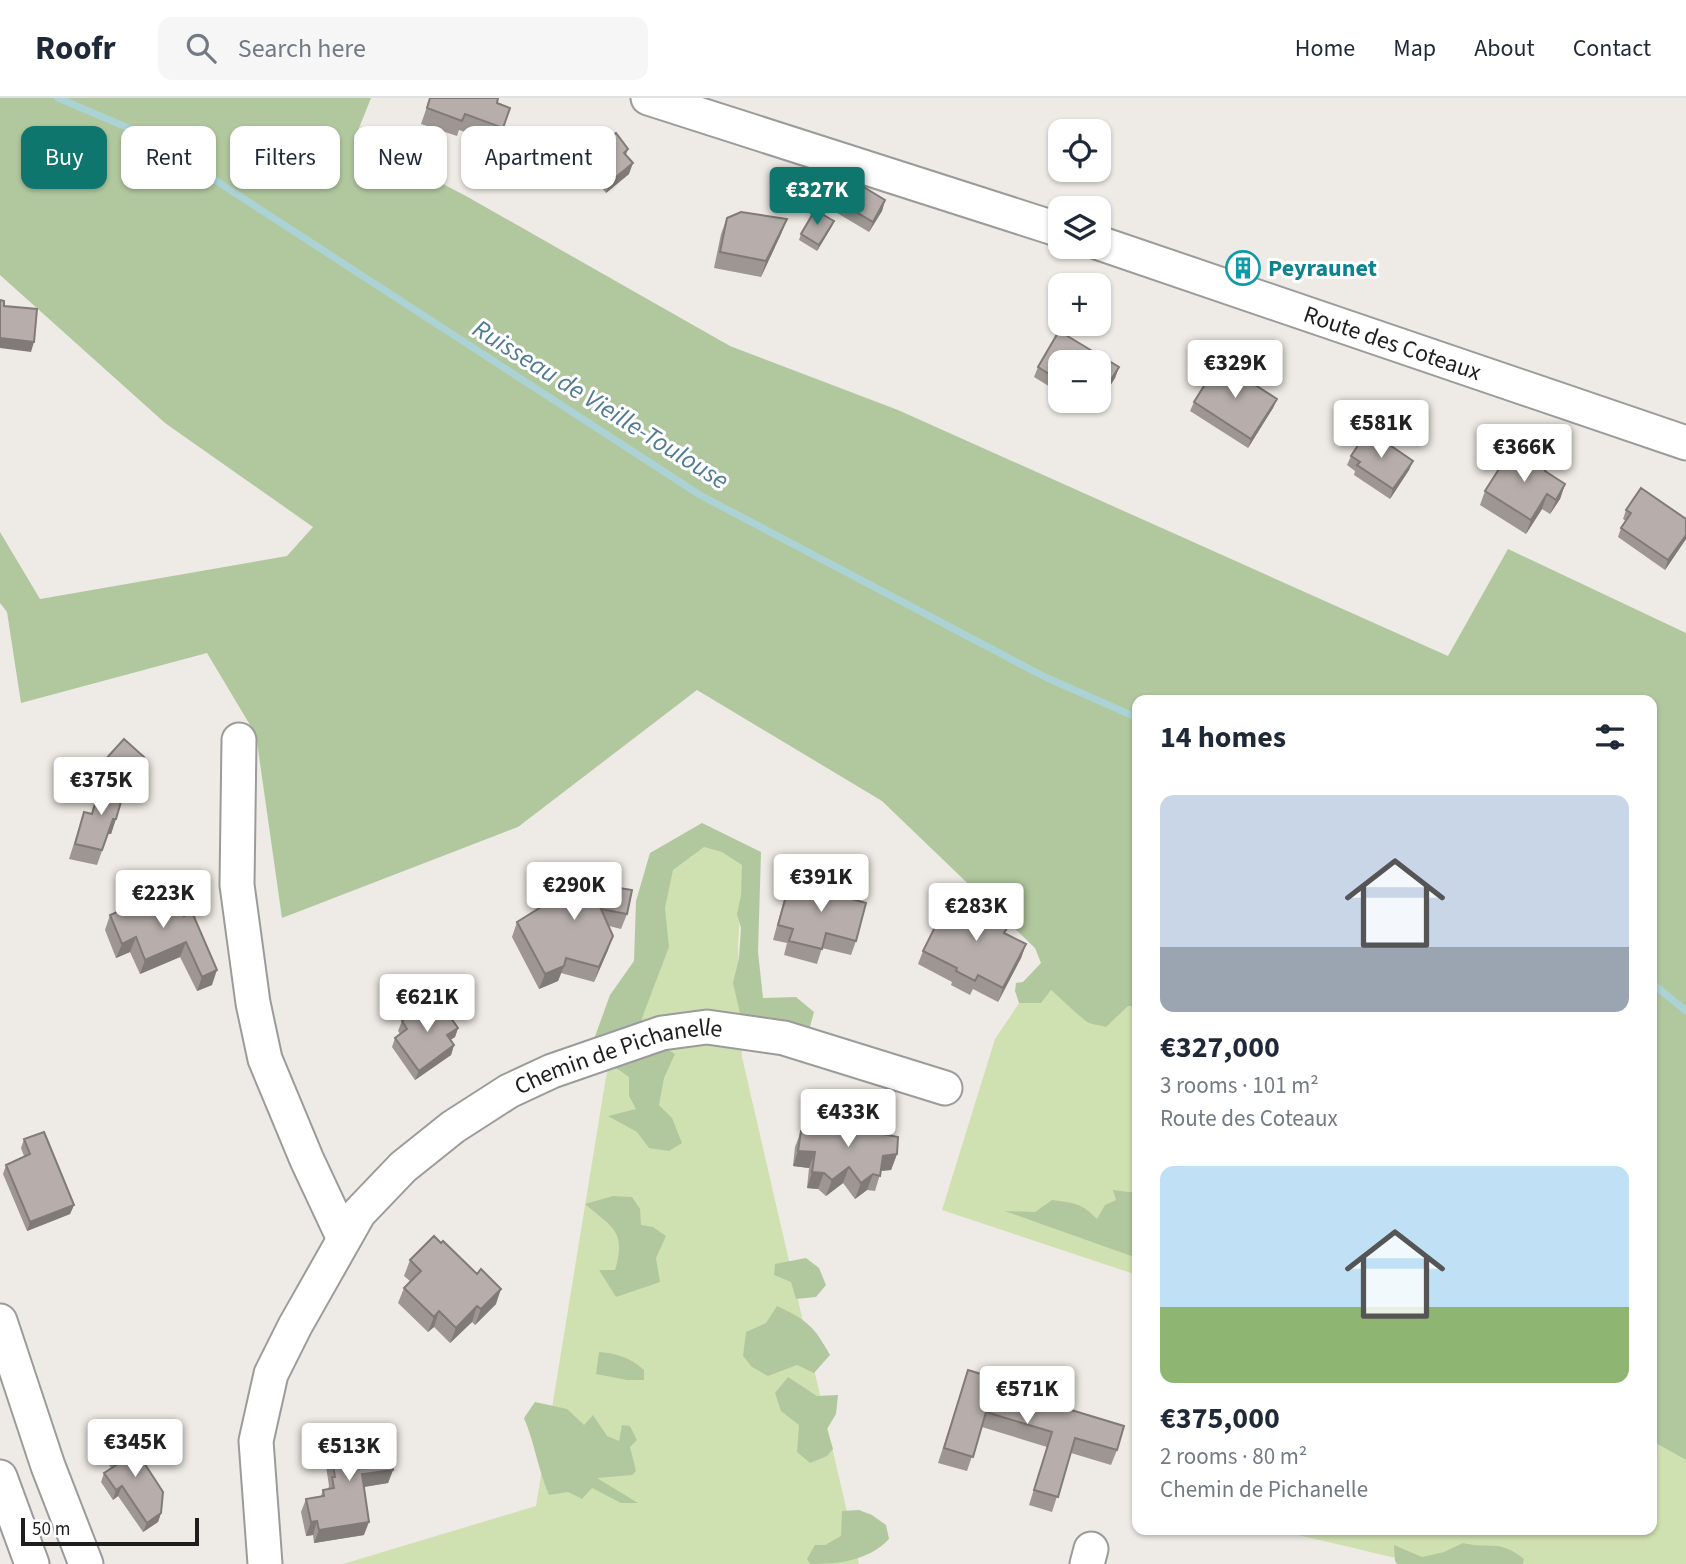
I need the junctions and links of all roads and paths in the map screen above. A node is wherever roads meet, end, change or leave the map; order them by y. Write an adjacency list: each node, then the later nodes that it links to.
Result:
1 (648, 98): 2 (street)
2 (1048, 226)
3 (1111, 247): 4 (street, Route des Coteaux)
4 (1686, 443)
5 (239, 740): 7 (street)
6 (945, 1088): 7 (street, Chemin de Pichanelle)
7 (344, 1239): 12 (street, Chemin de Pichanelle)
8 (0, 1321): 11 (street)
9 (0, 1477): 10 (street)
10 (32, 1564)
11 (86, 1564)
12 (265, 1564)

